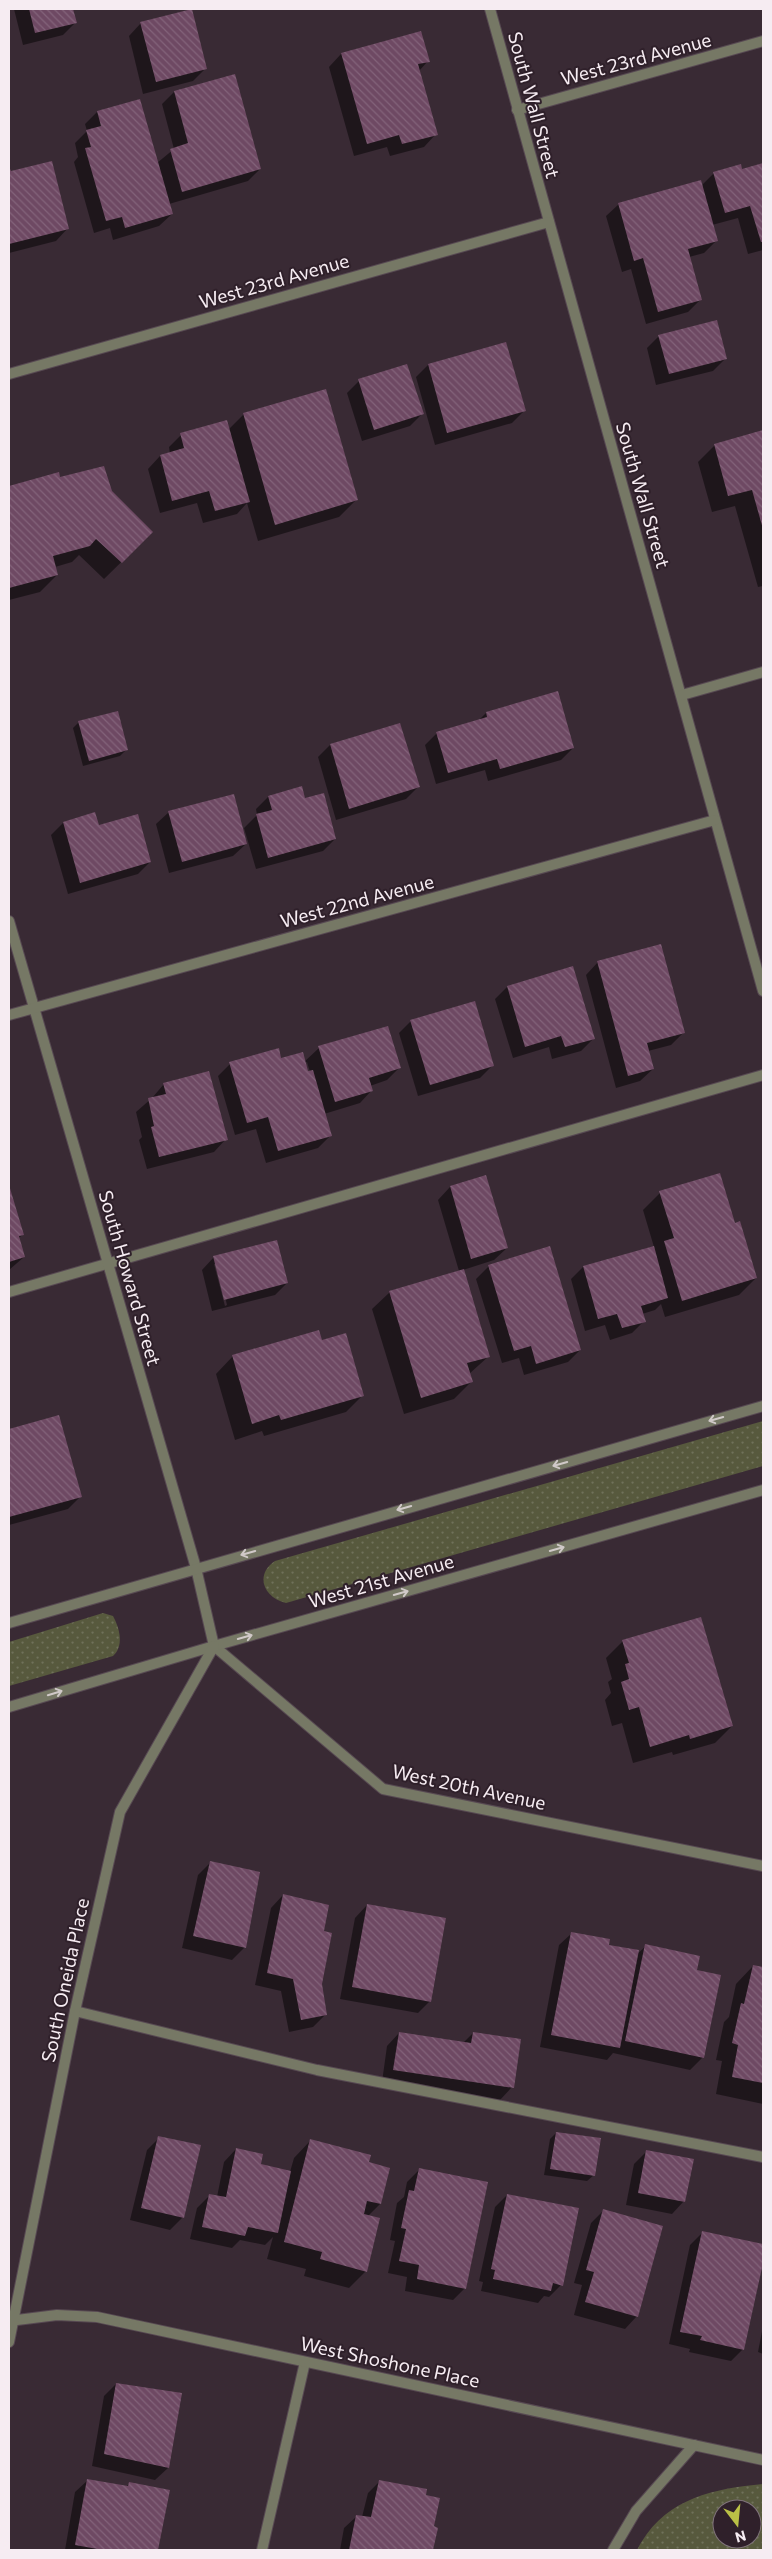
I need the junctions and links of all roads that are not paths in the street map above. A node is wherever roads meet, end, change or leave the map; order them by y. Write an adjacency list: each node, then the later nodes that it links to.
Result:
1 (490, 9): 3 (street, South Wall Street)
2 (763, 42): 3 (street, West 23rd Avenue)
3 (517, 110): 4 (street, South Wall Street)
4 (548, 222): 5 (street, West 23rd Avenue); 7 (street, South Wall Street)
5 (9, 374)
6 (763, 672): 7 (street)
7 (682, 695): 8 (street, South Wall Street)
8 (715, 820): 10 (street, South Wall Street); 11 (street, West 22nd Avenue)
9 (9, 921): 11 (street, South Howard Street)
10 (763, 991)
11 (34, 1008): 12 (street, West 22nd Avenue); 14 (street, South Howard Street)
12 (9, 1016)
13 (763, 1075): 14 (street)
14 (107, 1264): 15 (street); 18 (street, South Howard Street)
15 (9, 1292)
16 (763, 1406): 18 (street, one-way to 18)
17 (763, 1490): 20 (street, West 21st Avenue, one-way to 17)
18 (196, 1568): 19 (street); 20 (street, South Howard Street)
19 (9, 1623)
20 (214, 1646): 21 (street, West 21st Avenue, one-way to 20); 22 (street, West 20th Avenue); 23 (street, South Oneida Place)
21 (9, 1707)
22 (763, 1866)
23 (75, 2011): 24 (street); 25 (street, South Oneida Place)
24 (763, 2157)
25 (12, 2320): 26 (street, South Oneida Place); 27 (street, West Shoshone Place)
26 (9, 2342)
27 (305, 2362): 28 (street, West Shoshone Place); 30 (street)
28 (694, 2445): 29 (street, West Shoshone Place); 31 (street)
29 (763, 2460)
30 (262, 2550)
31 (613, 2550)

